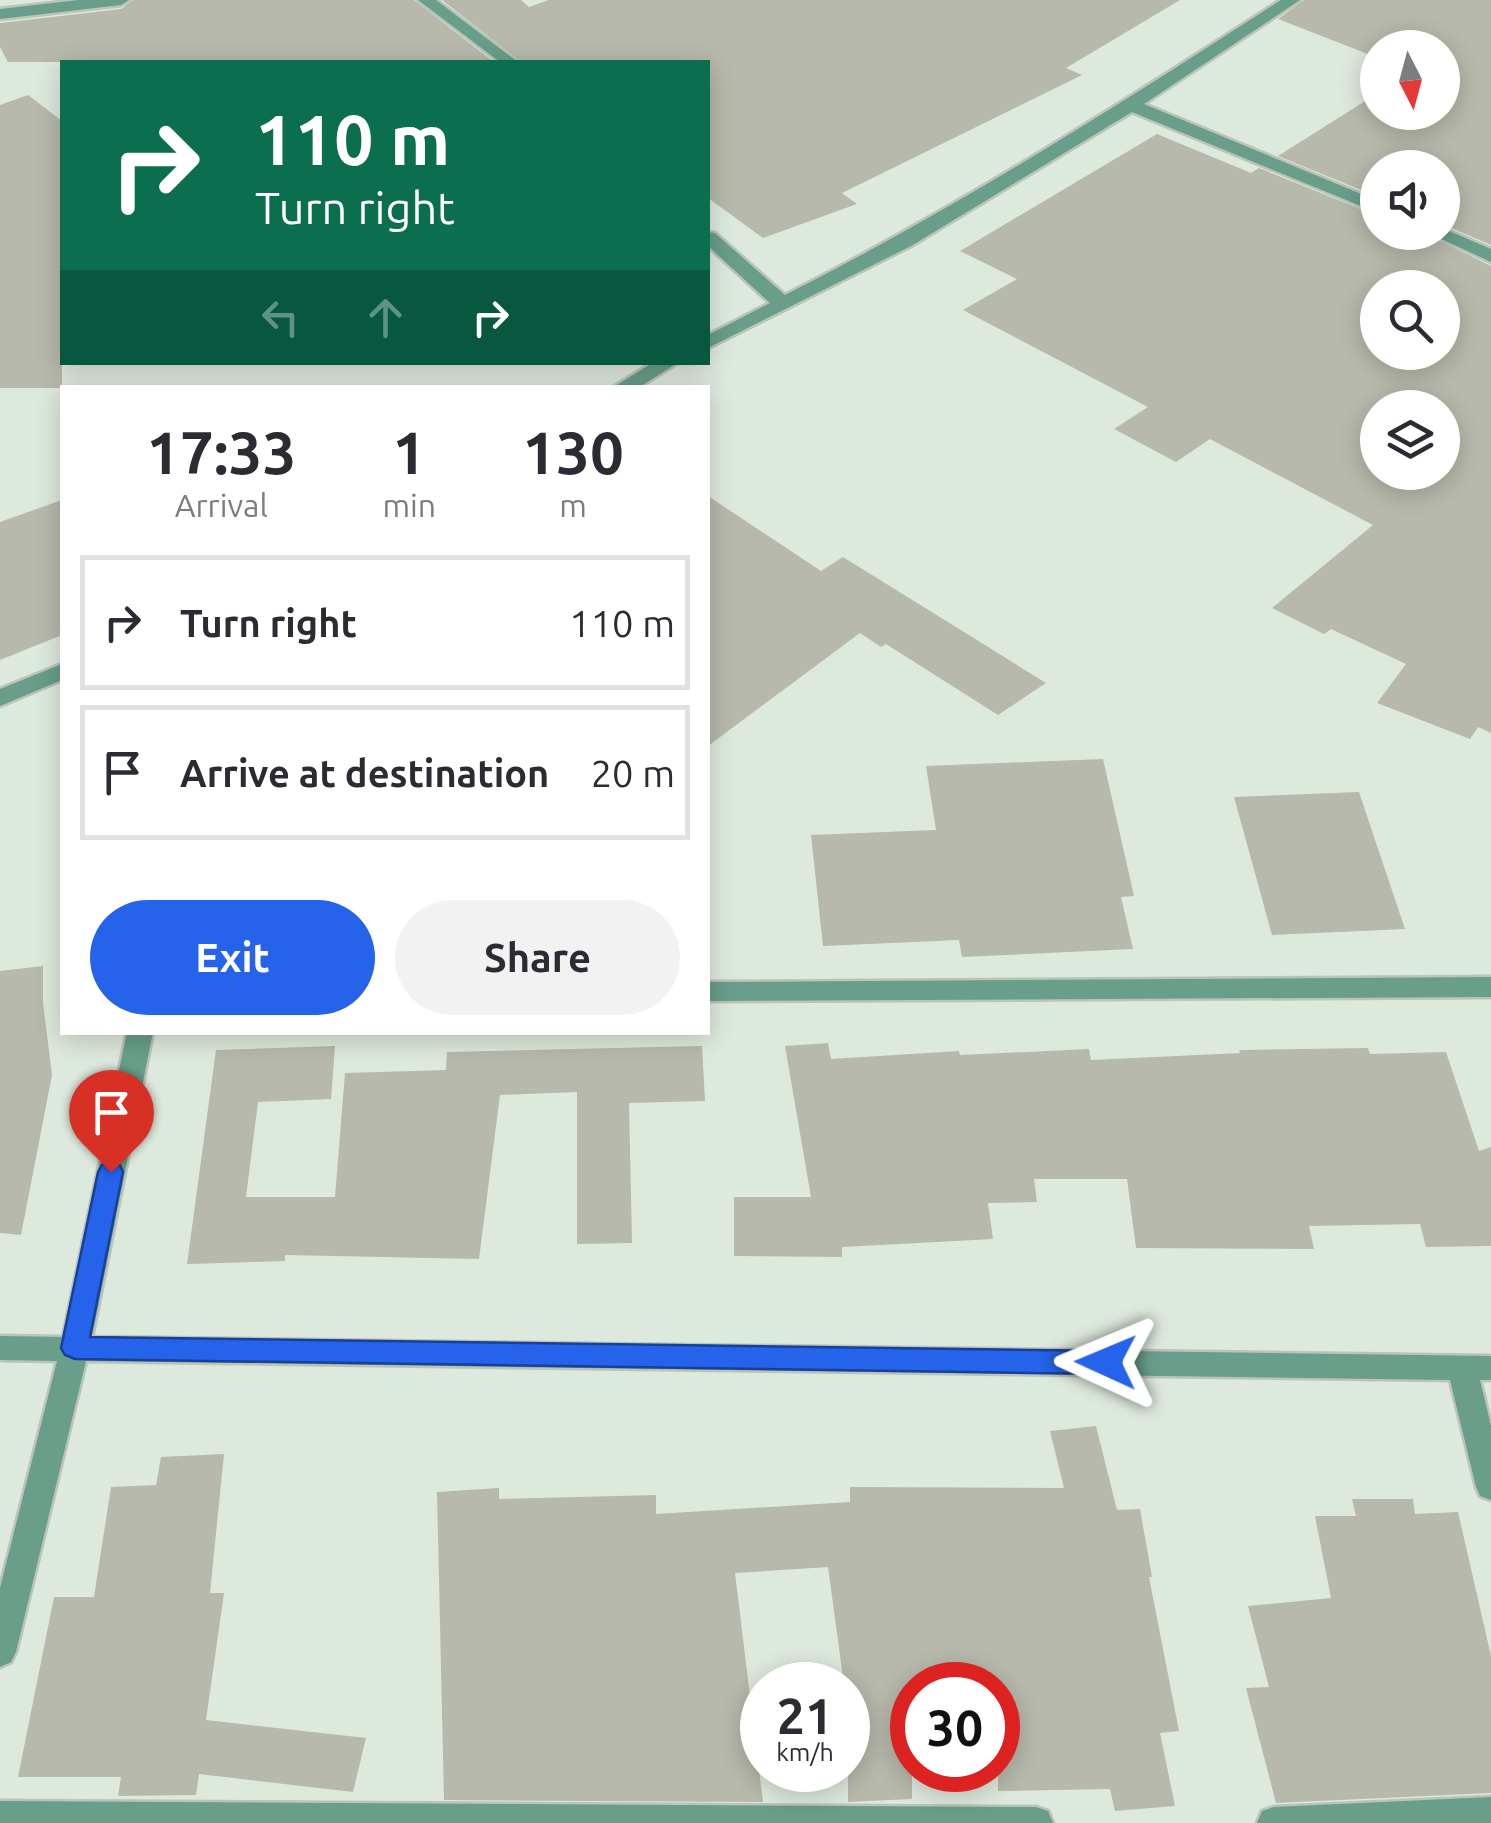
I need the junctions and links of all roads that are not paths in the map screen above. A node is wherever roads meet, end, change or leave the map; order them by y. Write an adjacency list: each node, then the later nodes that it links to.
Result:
1 (121, 0): 4 (street)
2 (426, 0): 5 (street)
3 (1292, 0): 6 (street)
4 (0, 14)
5 (507, 60)
6 (1131, 105): 7 (street); 11 (street)
7 (1360, 200)
8 (710, 239): 11 (street)
9 (1460, 243): 10 (street)
10 (1491, 256)
11 (782, 303): 12 (street)
12 (710, 341)
13 (664, 365): 14 (street)
14 (627, 385)
15 (60, 672): 16 (street)
16 (0, 698)
17 (1491, 987): 18 (street)
18 (710, 992)
19 (139, 1035): 21 (street)
20 (0, 1348): 21 (street)
21 (75, 1348): 22 (street); 24 (street)
22 (1477, 1368): 23 (street)
23 (1491, 1487)
24 (0, 1652)
25 (1491, 1813): 28 (street)
26 (0, 1816): 27 (street)
27 (1036, 1823)
28 (1274, 1823)

